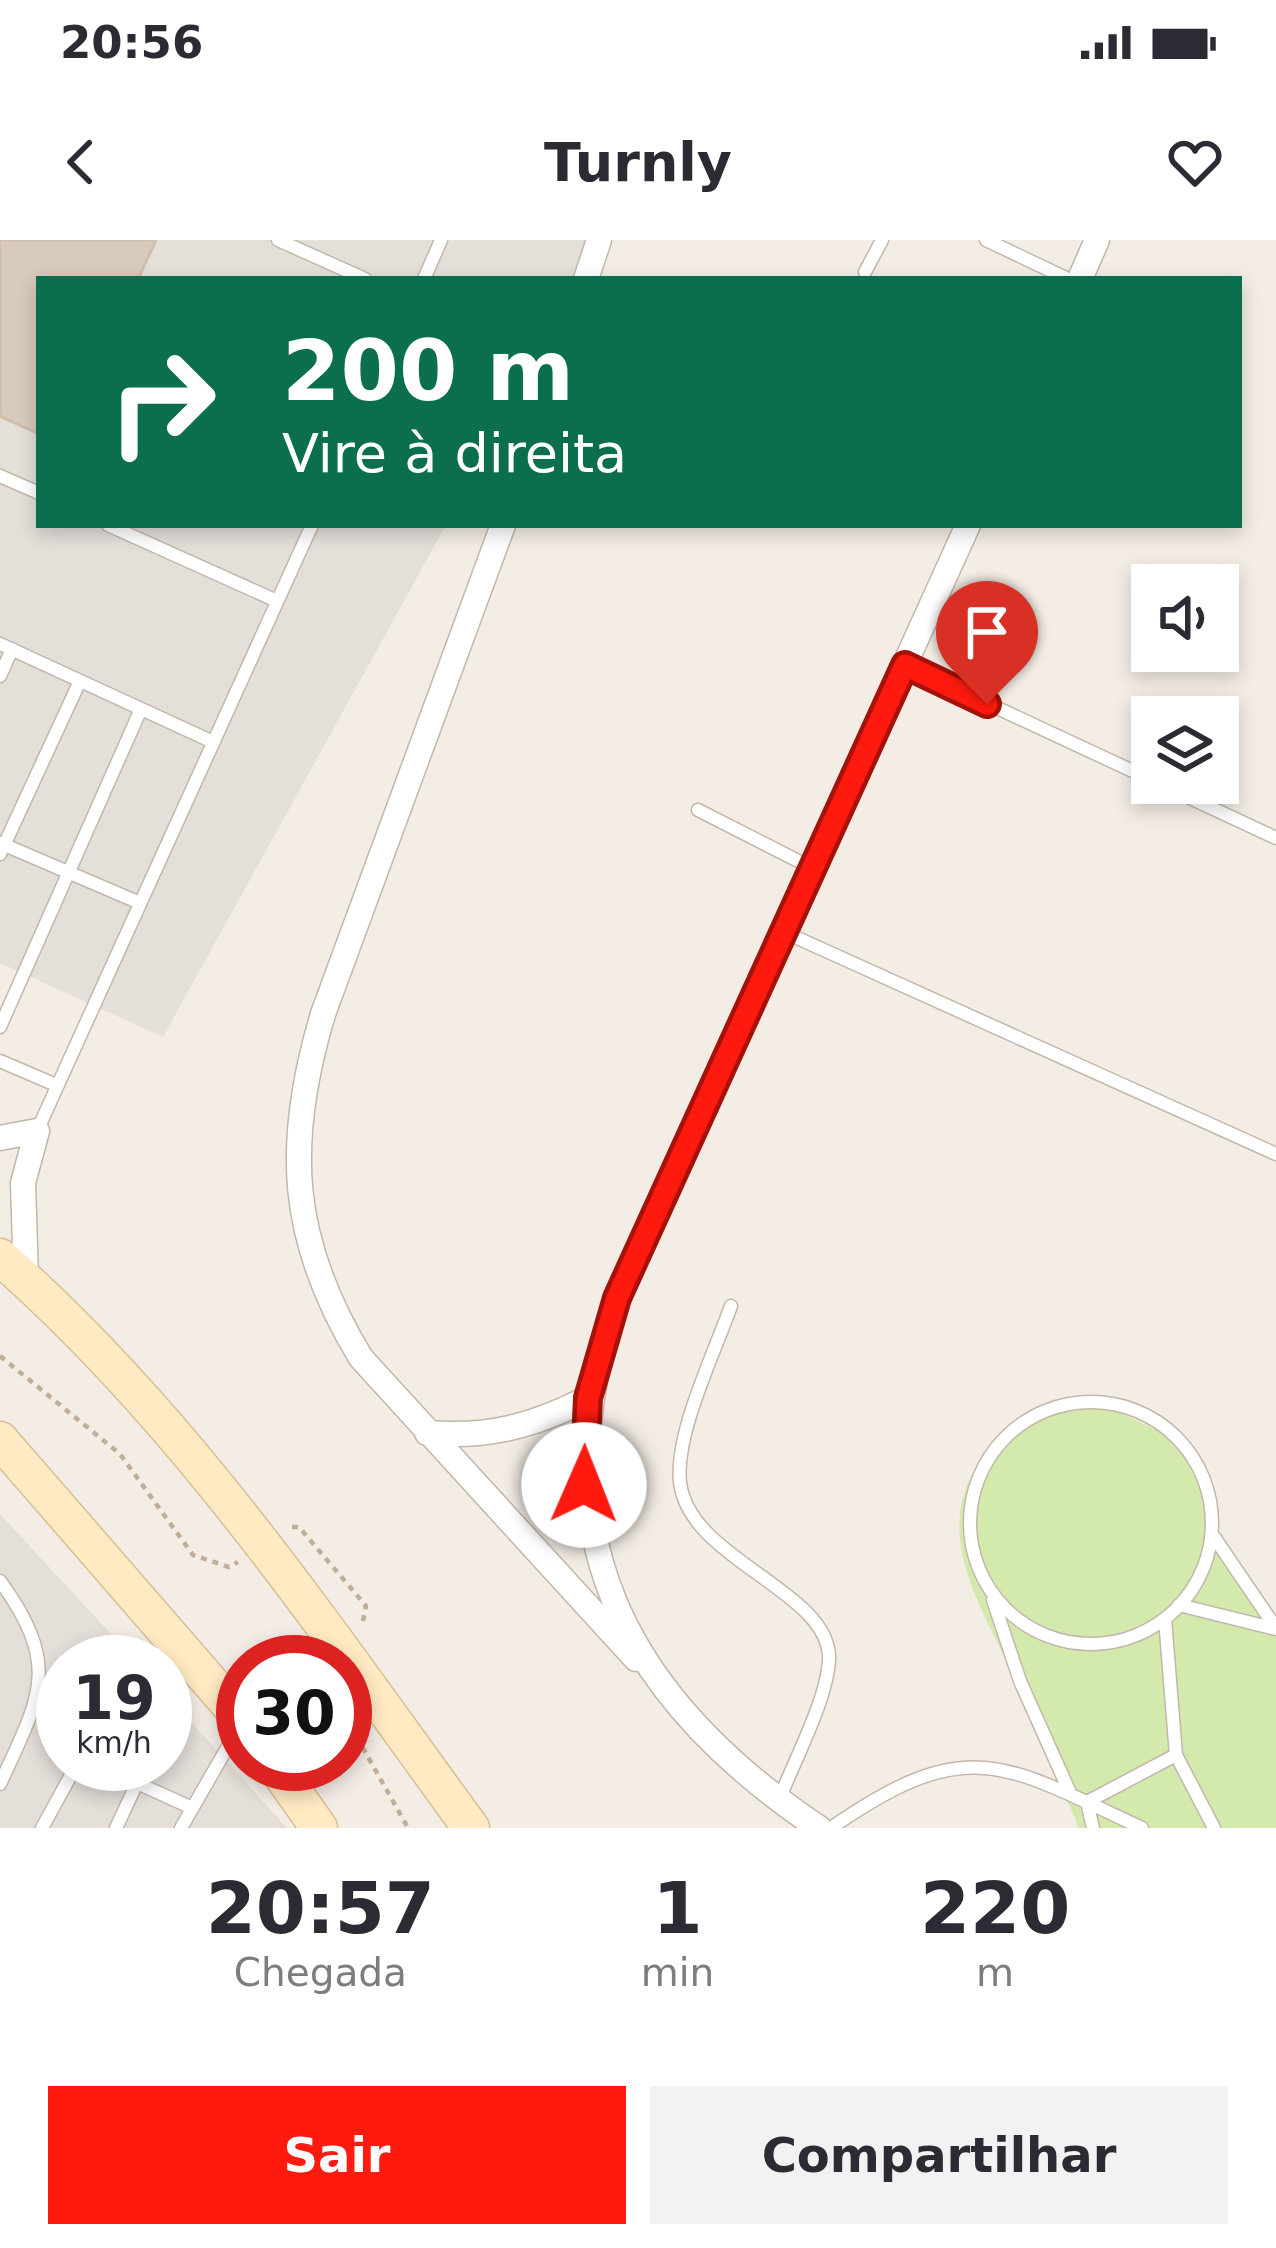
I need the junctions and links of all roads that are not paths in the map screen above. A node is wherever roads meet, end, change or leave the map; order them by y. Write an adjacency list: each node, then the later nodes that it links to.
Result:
1 (278, 240): 8 (lane)
2 (441, 240): 9 (lane)
3 (599, 240): 10 (street)
4 (882, 240): 7 (lane)
5 (986, 240): 11 (lane)
6 (1097, 240): 12 (street)
7 (865, 272)
8 (358, 276)
9 (425, 276)
10 (587, 276)
11 (1062, 276)
12 (1081, 276)
13 (0, 476): 14 (lane)
14 (36, 493)
15 (116, 528): 19 (lane)
16 (311, 528): 19 (lane)
17 (502, 528): 44 (street)
18 (967, 528): 21 (street)
19 (277, 602): 25 (lane)
20 (6, 646): 22 (lane); 23 (lane)
21 (905, 665): 26 (lane); 31 (street)
22 (0, 676)
23 (80, 680): 24 (lane); 30 (lane)
24 (141, 709): 25 (lane); 32 (lane)
25 (213, 742): 33 (lane)
26 (1131, 771)
27 (1203, 804): 29 (lane)
28 (698, 810): 31 (lane)
29 (1276, 838)
30 (1, 847): 32 (lane)
31 (813, 868): 34 (street)
32 (65, 871): 33 (lane); 35 (lane)
33 (140, 903): 37 (lane)
34 (784, 932): 40 (lane); 43 (street)
35 (0, 1027)
36 (0, 1061): 37 (lane)
37 (56, 1085): 38 (lane)
38 (37, 1131): 39 (street); 41 (street)
39 (0, 1138)
40 (1276, 1154)
41 (13, 1268): 69 (main road)
42 (731, 1306): 62 (lane)
43 (588, 1398): 44 (street); 52 (street)
44 (428, 1433): 52 (street)
45 (0, 1440): 53 (main road)
46 (1212, 1534): 48 (lane); 49 (lane); 51 (lane)
47 (0, 1582): 56 (lane)
48 (991, 1593): 50 (lane); 61 (lane)
49 (1180, 1605): 50 (lane); 51 (lane)
50 (1166, 1618): 54 (lane)
51 (1276, 1629)
52 (654, 1679): 62 (street)
53 (216, 1689)
54 (1176, 1755): 63 (lane); 74 (lane)
55 (216, 1764): 64 (lane)
56 (0, 1784)
57 (62, 1791): 65 (lane)
58 (133, 1791): 66 (lane)
59 (155, 1791): 64 (lane)
60 (293, 1791): 68 (main road)
61 (1071, 1795): 63 (lane); 71 (lane)
62 (779, 1801): 70 (street)
63 (1088, 1802): 72 (lane); 73 (lane)
64 (190, 1807): 67 (lane)
65 (42, 1828)
66 (116, 1828)
67 (181, 1828)
68 (319, 1828)
69 (471, 1828)
70 (820, 1828)
71 (831, 1828)
72 (1093, 1828)
73 (1142, 1828)
74 (1214, 1828)

